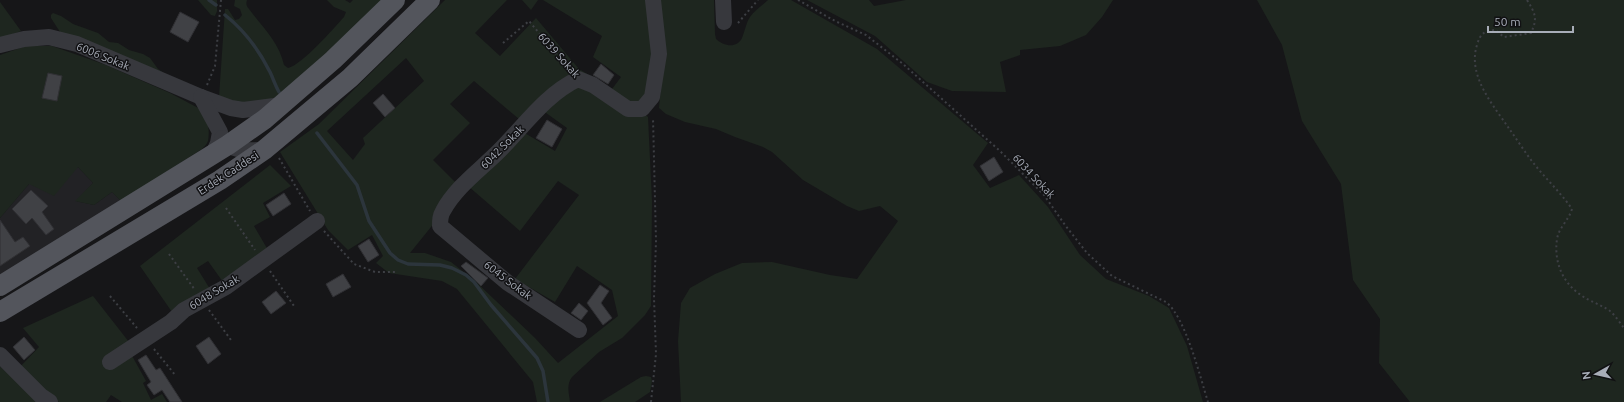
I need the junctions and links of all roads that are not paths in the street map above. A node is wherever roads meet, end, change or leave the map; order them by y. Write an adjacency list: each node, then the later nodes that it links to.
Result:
1 (395, 0): 9 (main road)
2 (430, 0): 13 (main road, Erdek Caddesi)
3 (653, 0): 7 (lane, 6039 Sokak)
4 (723, 0): 5 (lane)
5 (724, 22)
6 (0, 45): 8 (lane, 6006 Sokak)
7 (578, 79): 15 (lane, 6042 Sokak)
8 (201, 97): 10 (lane, 6006 Sokak); 12 (lane)
9 (282, 105): 10 (lane, 6006 Sokak); 11 (main road)
10 (233, 108): 11 (lane); 12 (lane)
11 (249, 130): 12 (main road); 13 (lane)
12 (219, 138): 13 (lane); 16 (main road)
13 (264, 150): 17 (main road, Erdek Caddesi)
14 (317, 221): 20 (lane, 6048 Sokak)
15 (440, 226): 18 (lane, 6045 Sokak)
16 (0, 286)
17 (0, 312)
18 (579, 330)
19 (0, 355): 21 (lane)
20 (110, 362)
21 (50, 402)

